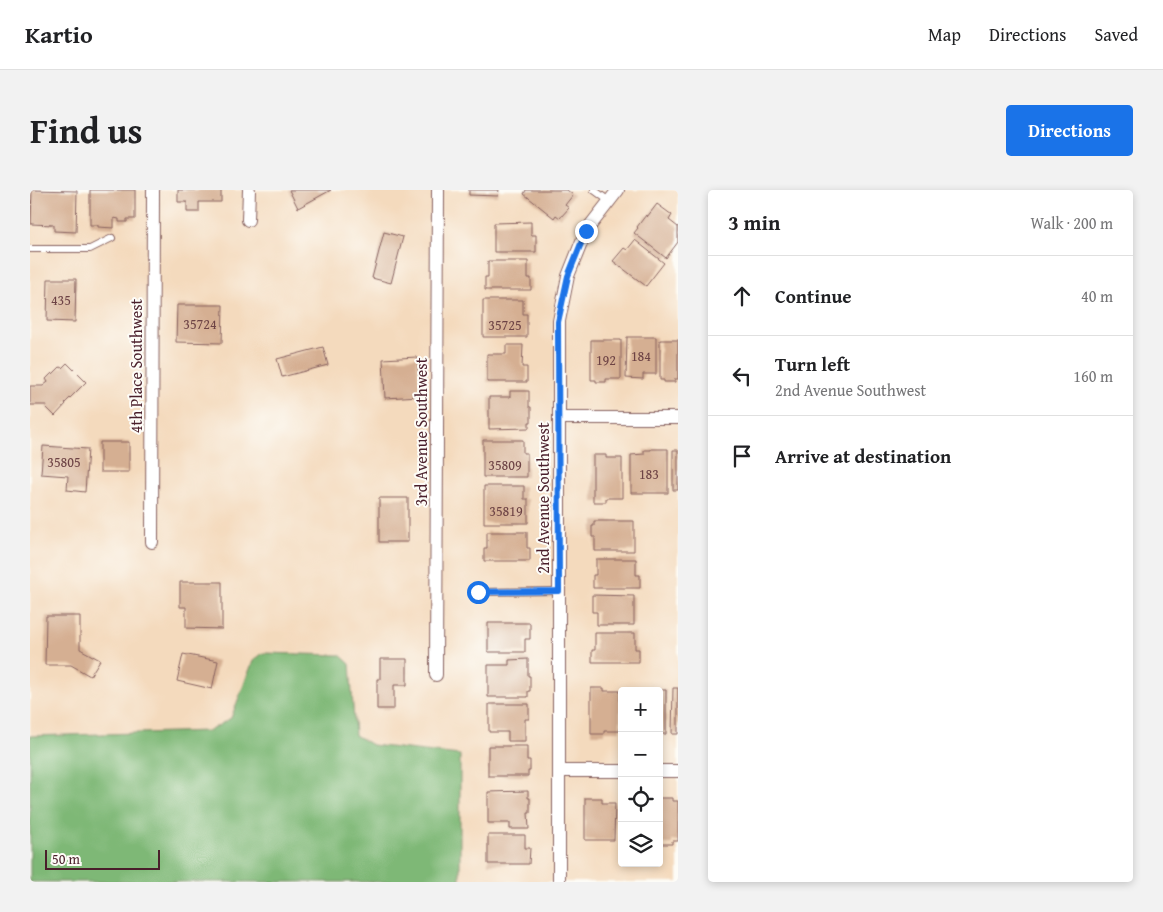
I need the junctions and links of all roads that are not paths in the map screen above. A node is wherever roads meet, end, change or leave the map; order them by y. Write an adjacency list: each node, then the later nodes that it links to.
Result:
1 (153, 190): 12 (street, 4th Place Southwest)
2 (249, 190): 7 (street)
3 (438, 190): 15 (street, 3rd Avenue Southwest)
4 (594, 190): 6 (lane)
5 (618, 190): 6 (street, 2nd Avenue Southwest)
6 (609, 201): 10 (street, 2nd Avenue Southwest)
7 (248, 220)
8 (112, 238): 9 (lane)
9 (30, 249)
10 (559, 418): 11 (street); 13 (street, 2nd Avenue Southwest)
11 (678, 418)
12 (152, 542)
13 (559, 591): 14 (lane); 16 (street, 2nd Avenue Southwest)
14 (478, 592)
15 (436, 675)
16 (559, 771): 17 (street); 20 (street, 2nd Avenue Southwest)
17 (618, 771)
18 (663, 771): 19 (street)
19 (678, 771)
20 (559, 882)

